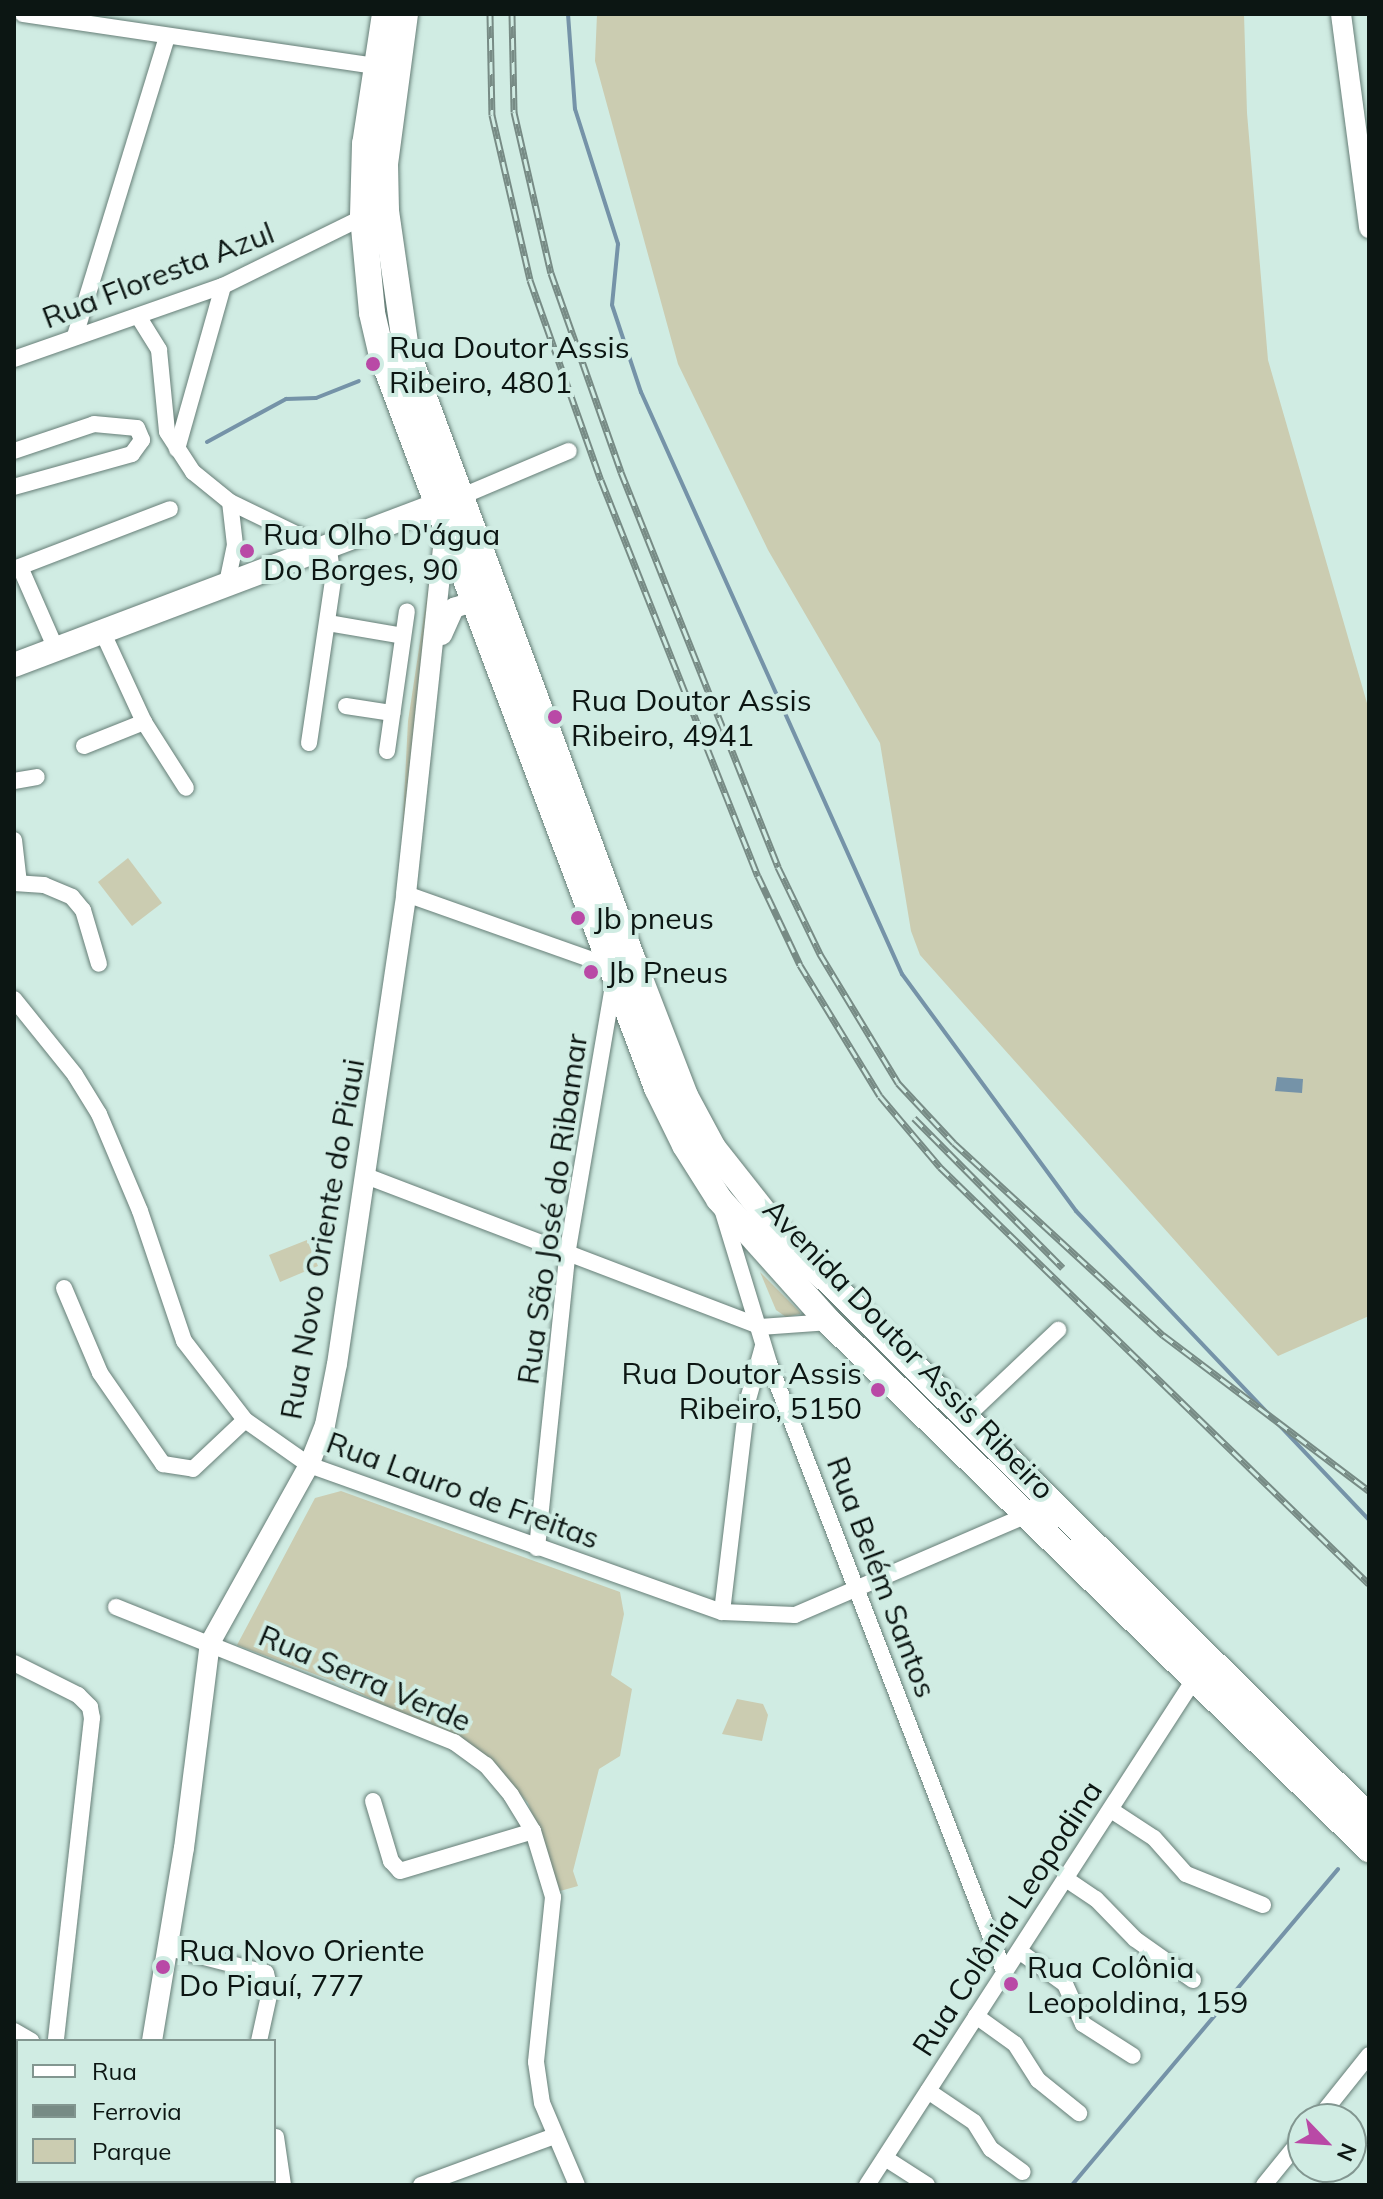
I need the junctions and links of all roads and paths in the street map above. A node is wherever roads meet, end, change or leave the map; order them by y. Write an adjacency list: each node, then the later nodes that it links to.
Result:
1 (23, 14): 5 (street)
2 (385, 14): 6 (main road, Avenida Doutor Assis Ribeiro)
3 (405, 14): 18 (main road)
4 (1341, 14): 8 (street)
5 (167, 37): 6 (street); 11 (street)
6 (374, 66): 7 (main road, Avenida Doutor Assis Ribeiro)
7 (363, 217): 9 (street, Rua Floresta Azul); 18 (main road, Avenida Doutor Assis Ribeiro)
8 (1369, 228)
9 (223, 286): 10 (street, Rua Floresta Azul); 13 (street)
10 (138, 316): 11 (street, Rua Floresta Azul); 13 (street)
11 (75, 336): 12 (street, Rua Floresta Azul)
12 (14, 359)
13 (177, 449): 17 (street)
14 (14, 451): 16 (street)
15 (569, 451): 18 (street)
16 (14, 487)
17 (230, 502): 20 (street); 22 (street)
18 (448, 508): 20 (main road); 23 (main road, Avenida Doutor Assis Ribeiro); 29 (street, Rua Novo Oriente do Piaui); 53 (main road, Avenida Doutor Assis Ribeiro)
19 (170, 509): 21 (street)
20 (331, 567): 22 (main road); 25 (street)
21 (17, 568): 28 (street)
22 (226, 588): 26 (main road)
23 (474, 601): 29 (street, Rua Novo Oriente do Piaui); 44 (main road, Avenida Doutor Assis Ribeiro)
24 (407, 611): 27 (street)
25 (328, 623): 27 (street); 34 (street)
26 (102, 631): 28 (main road); 33 (street)
27 (403, 636): 32 (street)
28 (56, 649): 30 (main road)
29 (435, 658): 42 (street, Rua Novo Oriente do Piaui)
30 (14, 665)
31 (346, 706): 32 (street)
32 (392, 713): 36 (street)
33 (144, 722): 35 (street); 39 (street)
34 (309, 743)
35 (84, 746)
36 (387, 751)
37 (37, 777): 38 (street)
38 (14, 781)
39 (186, 788)
40 (14, 840): 41 (street)
41 (16, 883): 43 (street)
42 (406, 894): 44 (street); 46 (street, Rua Novo Oriente do Piaui)
43 (99, 964)
44 (613, 970): 47 (main road, Avenida Doutor Assis Ribeiro); 48 (street, Rua São José do Ribamar)
45 (14, 999): 54 (street, Rua Lauro de Freitas)
46 (366, 1176): 48 (street); 55 (street, Rua Novo Oriente do Piaui)
47 (719, 1199): 50 (main road, Avenida Doutor Assis Ribeiro); 52 (street, Rua Belém Santos)
48 (568, 1249): 52 (street); 57 (street, Rua São José do Ribamar)
49 (64, 1288): 54 (street)
50 (829, 1322): 52 (street); 56 (main road, Avenida Doutor Assis Ribeiro)
51 (1058, 1330): 53 (street)
52 (762, 1335): 58 (street, Rua Belém Santos); 60 (street)
53 (966, 1417): 66 (main road, Avenida Doutor Assis Ribeiro)
54 (245, 1420): 55 (street, Rua Lauro de Freitas)
55 (309, 1465): 57 (street, Rua Lauro de Freitas); 61 (street, Rua Novo Oriente do Piaui)
56 (1027, 1515): 58 (street, Rua Lauro de Freitas); 63 (main road, Avenida Doutor Assis Ribeiro)
57 (537, 1548): 60 (street, Rua Lauro de Freitas)
58 (854, 1592): 60 (street, Rua Lauro de Freitas); 73 (street, Rua Belém Santos)
59 (116, 1607): 61 (street, Rua Serra Verde)
60 (722, 1612)
61 (210, 1643): 67 (street, Rua Serra Verde); 71 (street, Rua Novo Oriente do Piaui)
62 (14, 1663): 76 (street)
63 (1193, 1681): 65 (street, Rua Colônia Leopodina); 68 (main road, Avenida Doutor Assis Ribeiro)
64 (373, 1801): 67 (street)
65 (1111, 1810): 69 (street, Rua Colônia Leopodina); 70 (street)
66 (1369, 1817)
67 (533, 1831): 84 (street, Rua Serra Verde)
68 (1369, 1849)
69 (1066, 1879): 72 (street, Rua Colônia Leopodina); 74 (street)
70 (1263, 1905)
71 (169, 1948): 77 (street, Rua Novo Oriente do Piaui); 78 (street)
72 (1019, 1951): 73 (street, Rua Colônia Leopodina); 79 (street)
73 (1004, 1971): 75 (street, Rua Colônia Leopodina)
74 (1193, 1980)
75 (976, 2016): 81 (street, Rua Colônia Leopodina); 83 (street)
76 (56, 2039)
77 (152, 2039)
78 (259, 2039)
79 (1133, 2056)
80 (1367, 2063): 82 (street)
81 (928, 2091): 87 (street, Rua Colônia Leopodina); 88 (street)
82 (1332, 2103)
83 (1079, 2113)
84 (555, 2136): 90 (street); 91 (street, Rua Serra Verde)
85 (276, 2137): 89 (street)
86 (1287, 2157): 94 (street)
87 (885, 2158): 92 (street, Rua Colônia Leopodina); 93 (street)
88 (1023, 2172)
89 (283, 2185)
90 (421, 2185)
91 (577, 2185)
92 (867, 2185)
93 (927, 2185)
94 (1264, 2185)

